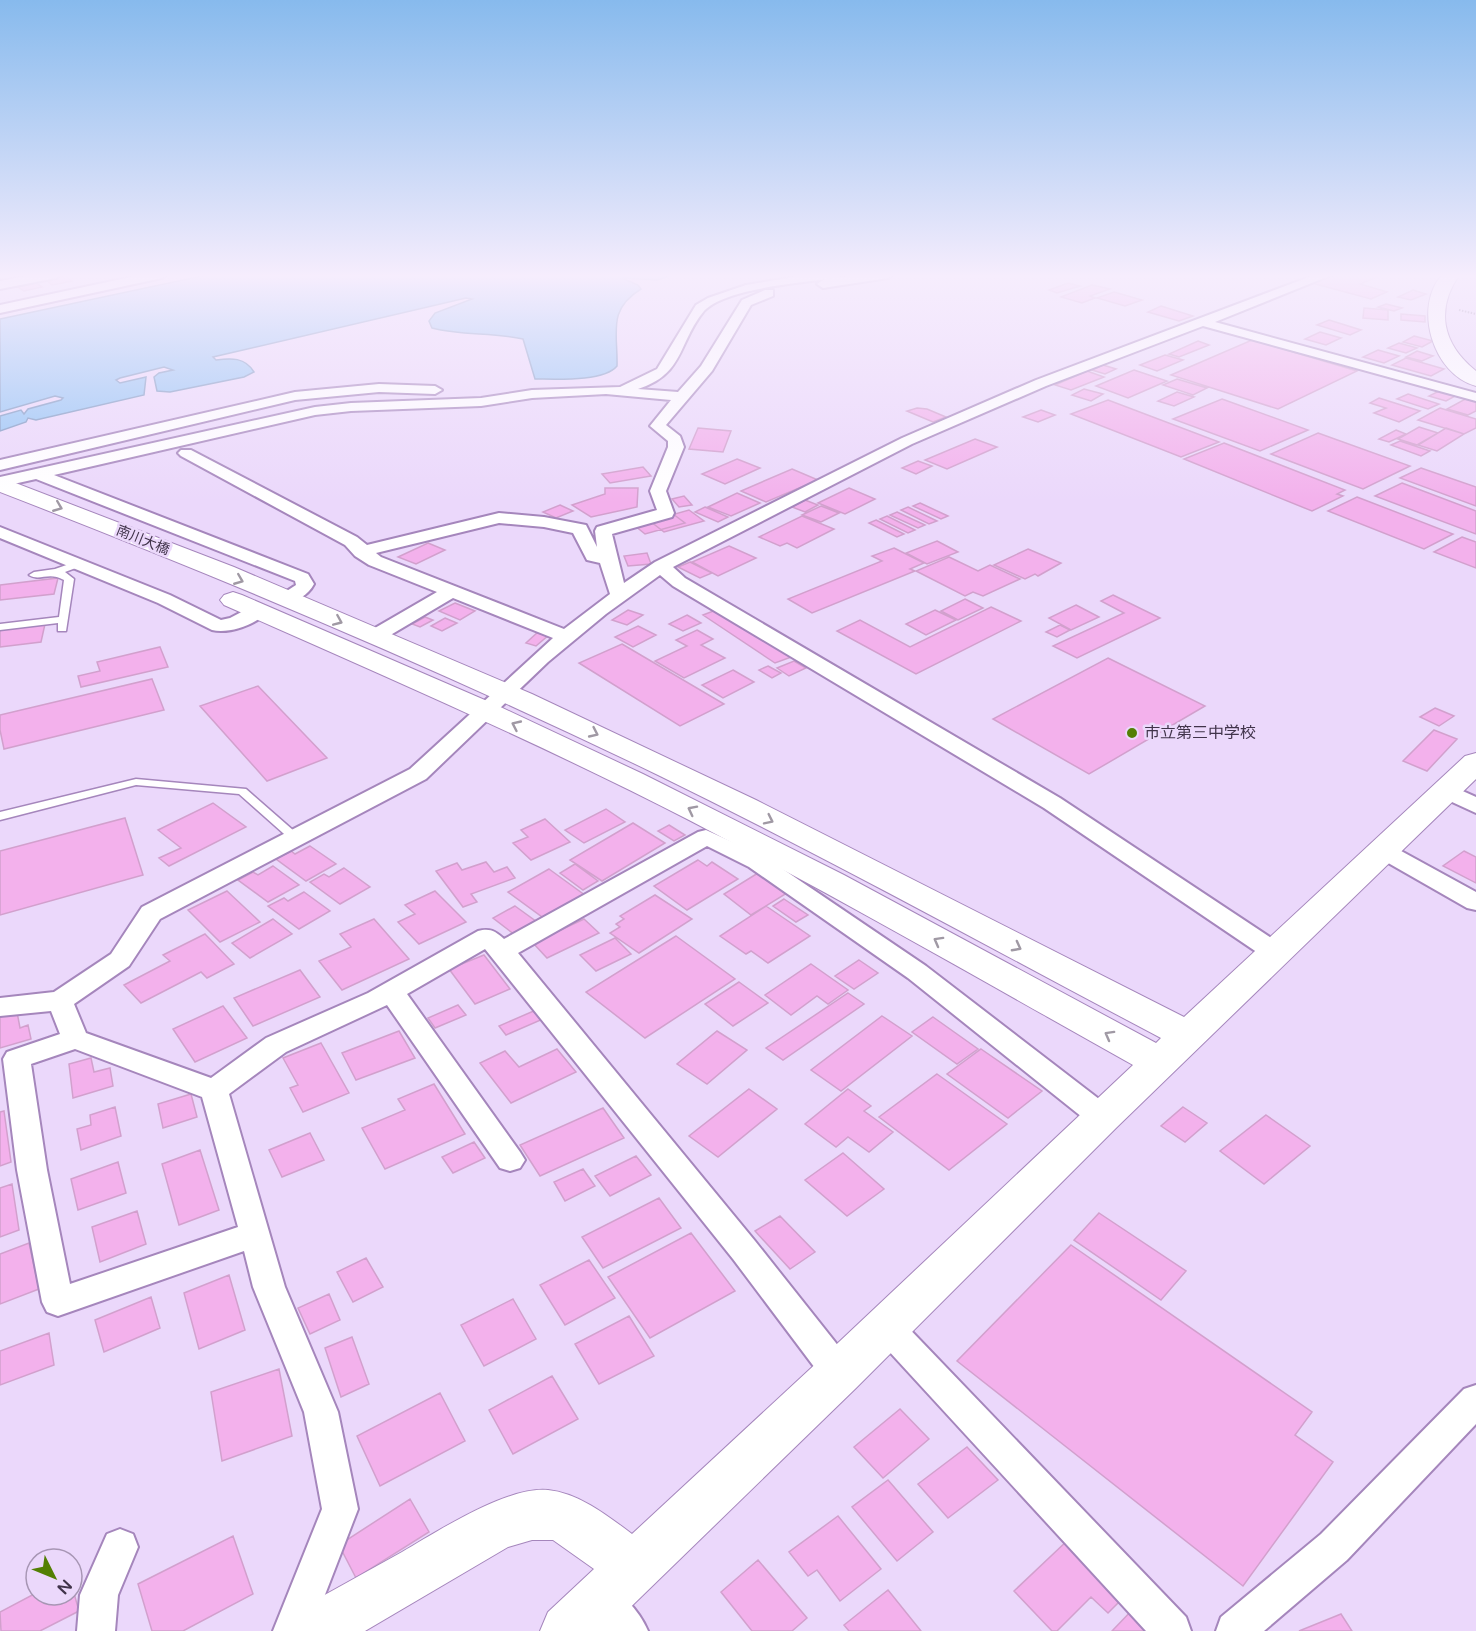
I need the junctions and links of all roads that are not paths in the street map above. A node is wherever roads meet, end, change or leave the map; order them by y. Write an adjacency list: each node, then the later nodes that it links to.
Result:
1 (675, 350): 7 (street)
2 (718, 350): 9 (street)
3 (1128, 350): 18 (street)
4 (1305, 350): 10 (street)
5 (1447, 350): 6 (street)
6 (1473, 376)
7 (606, 390): 8 (street); 9 (street)
8 (532, 394): 12 (street); 13 (street)
9 (682, 397): 16 (street)
10 (1476, 397)
11 (186, 453): 15 (street)
12 (38, 474): 13 (street); 23 (street)
13 (1, 482): 23 (street)
14 (0, 532): 17 (street)
15 (361, 552): 16 (street); 21 (street)
16 (608, 560): 22 (street)
17 (78, 564): 19 (lane); 23 (street)
18 (661, 566): 22 (street); 37 (street)
19 (57, 572): 20 (lane); 24 (lane)
20 (34, 574)
21 (452, 591): 25 (street); 26 (street)
22 (619, 594): 26 (street)
23 (271, 605): 25 (street, one-way to 25); 27 (street)
24 (0, 627)
25 (375, 636): 27 (street)
26 (567, 637): 27 (street)
27 (494, 701): 31 (street, one-way to 27); 32 (street); 42 (street, one-way to 42)
28 (1476, 762): 29 (street)
29 (1462, 798): 33 (street)
30 (0, 816): 32 (lane)
31 (715, 832): 34 (street); 36 (street)
32 (296, 838): 39 (street)
33 (1384, 851): 35 (street); 37 (street)
34 (793, 873): 42 (street, one-way to 34); 44 (street)
35 (1476, 902)
36 (502, 951): 38 (street); 48 (street)
37 (1276, 953): 42 (street)
38 (391, 991): 43 (street); 45 (street)
39 (60, 1001): 40 (street); 41 (street)
40 (0, 1007)
41 (75, 1039): 43 (street); 46 (street)
42 (1174, 1050): 44 (street)
43 (214, 1090): 46 (street)
44 (1102, 1117): 47 (street)
45 (510, 1160)
46 (255, 1234): 53 (street)
47 (886, 1326): 48 (street); 57 (street)
48 (838, 1373): 51 (street)
49 (1476, 1400): 58 (street)
50 (120, 1547): 52 (street)
51 (616, 1583): 54 (street); 55 (street); 56 (street)
52 (96, 1631)
53 (292, 1631)
54 (313, 1631)
55 (567, 1631)
56 (629, 1631)
57 (1172, 1631)
58 (1235, 1631)

